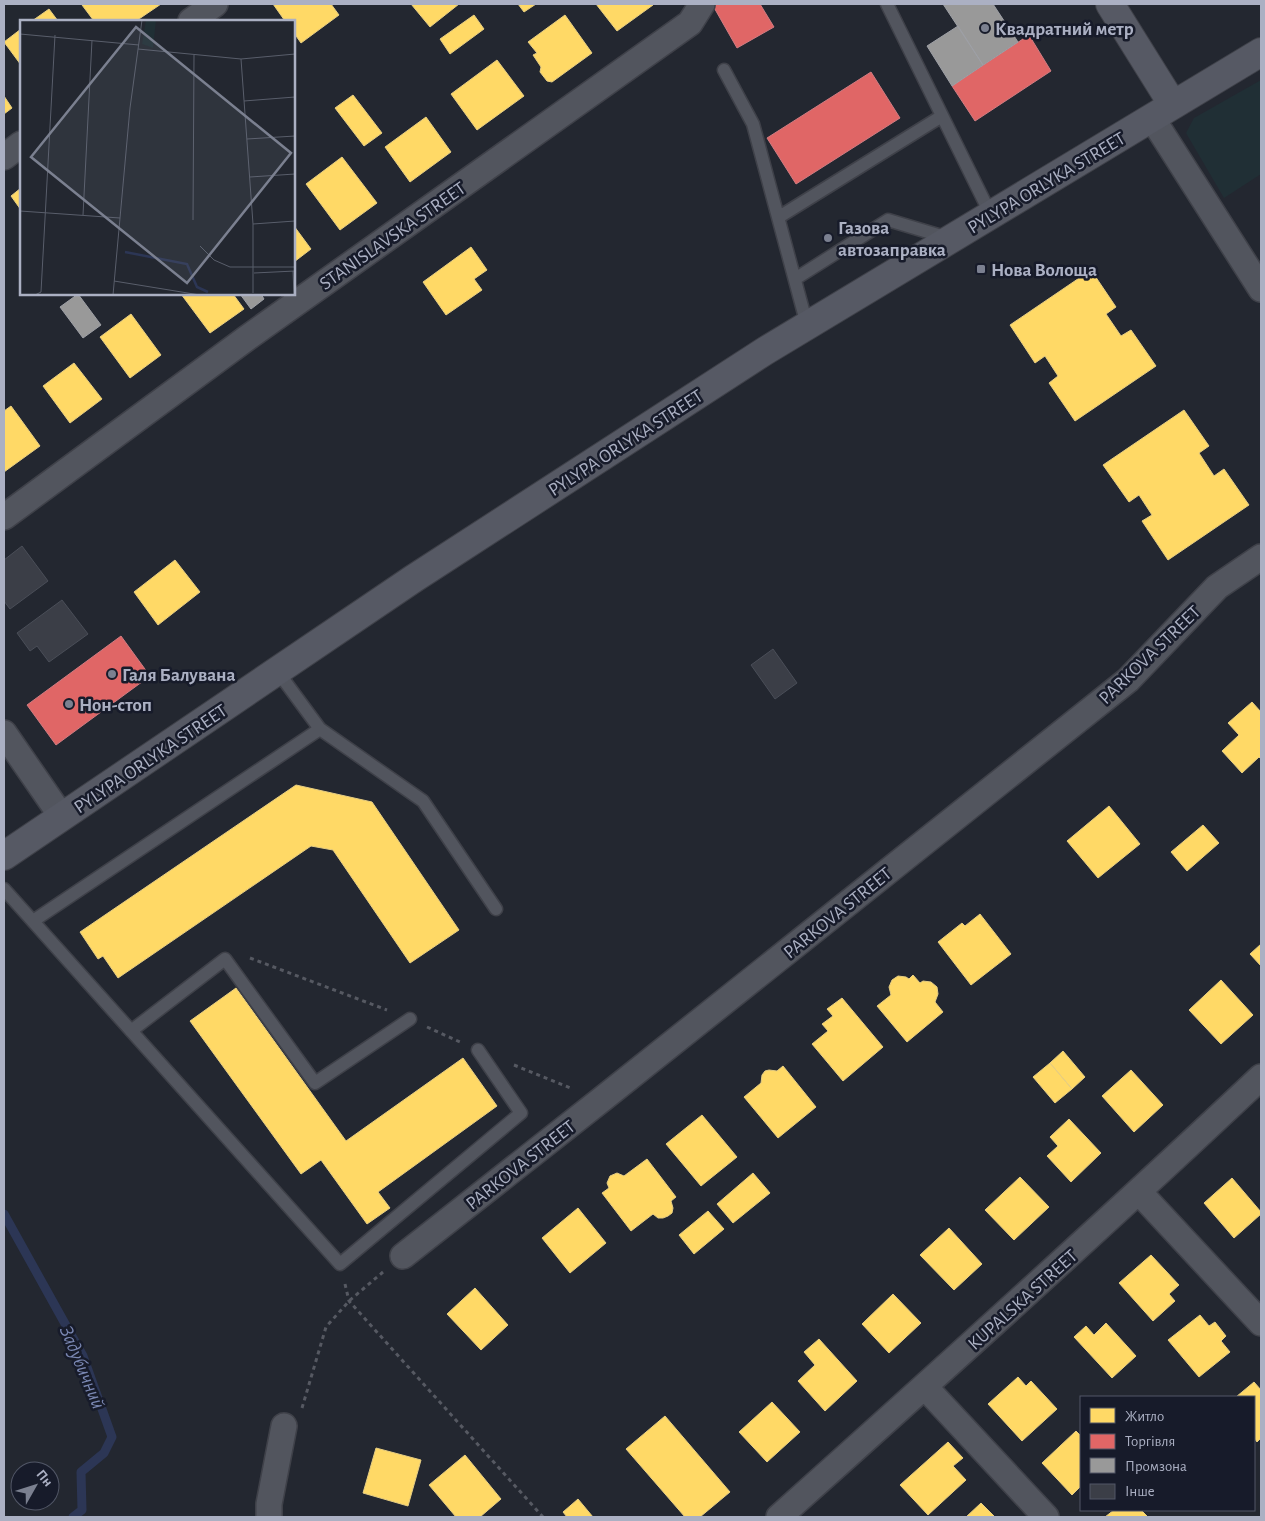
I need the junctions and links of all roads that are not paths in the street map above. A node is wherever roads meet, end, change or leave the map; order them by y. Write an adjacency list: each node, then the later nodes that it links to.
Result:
1 (215, 4): 5 (street)
2 (702, 4): 18 (street, STANISLAVSKA STREET)
3 (887, 4): 9 (lane)
4 (1110, 4): 8 (main road)
5 (192, 20)
6 (1261, 52): 8 (main road, PYLYPA ORLYKA STREET)
7 (724, 70): 13 (lane)
8 (1163, 111): 12 (main road, PYLYPA ORLYKA STREET); 16 (street)
9 (942, 116): 12 (lane); 13 (lane)
10 (20, 145): 11 (street)
11 (4, 157)
12 (991, 215): 14 (main road, PYLYPA ORLYKA STREET)
13 (779, 217): 15 (lane)
14 (951, 239): 15 (lane); 17 (main road, PYLYPA ORLYKA STREET)
15 (795, 279): 17 (lane)
16 (1261, 289)
17 (808, 325): 20 (main road, PYLYPA ORLYKA STREET)
18 (4, 516)
19 (1261, 557): 33 (street, PARKOVA STREET)
20 (278, 672): 21 (lane); 23 (main road, PYLYPA ORLYKA STREET)
21 (320, 729): 26 (lane); 27 (lane)
22 (4, 732): 23 (street)
23 (62, 817): 24 (main road, PYLYPA ORLYKA STREET)
24 (4, 856)
25 (4, 889): 27 (lane)
26 (496, 909)
27 (33, 922): 29 (lane)
28 (410, 1019): 29 (lane)
29 (131, 1031): 30 (lane)
30 (478, 1050)
31 (1261, 1077): 32 (street, KUPALSKA STREET)
32 (1139, 1192): 34 (street); 35 (street, KUPALSKA STREET)
33 (403, 1256)
34 (1261, 1323)
35 (926, 1386): 38 (street, KUPALSKA STREET); 39 (street)
36 (284, 1426): 37 (street)
37 (269, 1517)
38 (779, 1517)
39 (1046, 1517)

